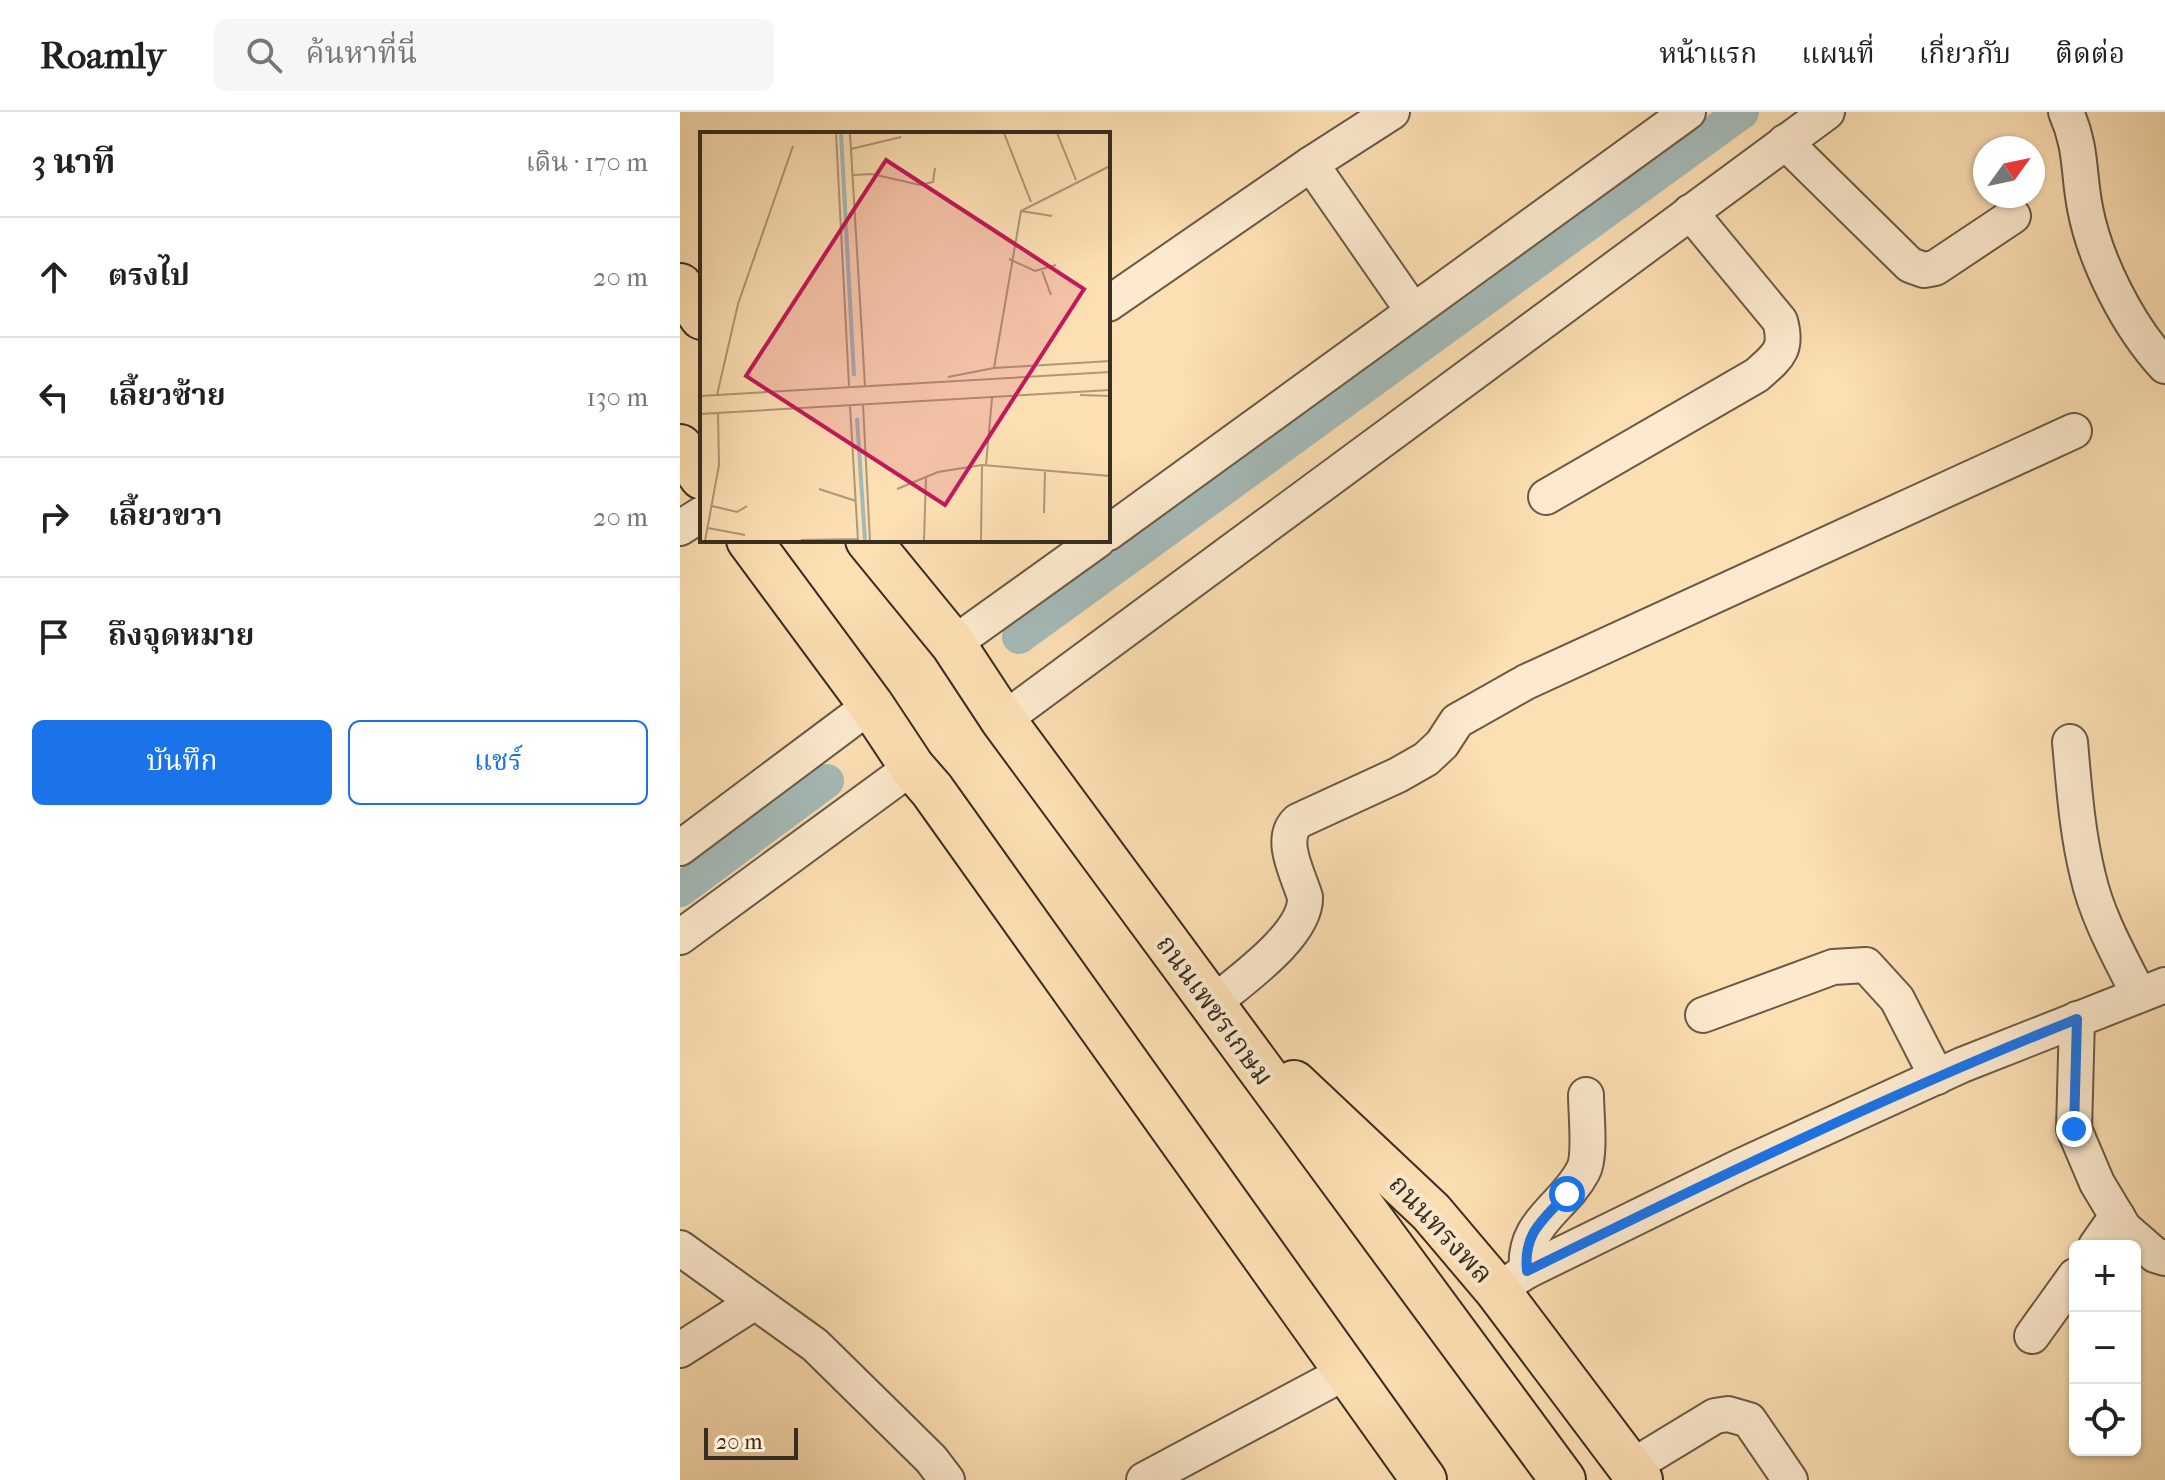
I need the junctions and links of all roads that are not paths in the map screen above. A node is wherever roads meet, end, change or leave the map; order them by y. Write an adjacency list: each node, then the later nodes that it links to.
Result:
1 (1392, 112): 6 (street)
2 (1688, 112): 10 (street)
3 (1827, 112): 5 (street)
4 (2066, 112): 11 (street)
5 (1785, 142): 7 (street); 8 (street)
6 (1311, 164): 9 (street); 10 (street)
7 (1690, 212): 15 (street); 24 (street)
8 (2013, 216)
9 (1110, 303)
10 (1413, 311): 18 (street)
11 (2165, 366)
12 (2074, 431): 30 (street)
13 (680, 447): 14 (highway)
14 (700, 474)
15 (1546, 497)
16 (700, 515): 17 (street)
17 (680, 528)
18 (1110, 532)
19 (750, 542): 23 (highway)
20 (870, 542): 22 (highway, ถนนเพชรเกษม)
21 (1095, 542): 22 (street)
22 (953, 644): 24 (highway, ถนนเพชรเกษม)
23 (871, 705): 26 (highway); 27 (street)
24 (1003, 720): 30 (highway, ถนนเพชรเกษม)
25 (2070, 742): 29 (street)
26 (912, 767): 28 (street); 44 (highway)
27 (680, 848)
28 (680, 937)
29 (2152, 990): 32 (street)
30 (1211, 1005): 39 (highway, ถนนทรงพล); 49 (highway, ถนนเพชรเกษม)
31 (1703, 1015): 33 (street)
32 (2077, 1019): 33 (street); 35 (street)
33 (1937, 1077): 39 (street)
34 (1586, 1095): 39 (street)
35 (2117, 1216): 36 (street); 38 (street)
36 (2100, 1240)
37 (680, 1248): 41 (street)
38 (2165, 1258)
39 (1512, 1280): 45 (highway, ถนนทรงพล)
40 (2069, 1284): 42 (street)
41 (755, 1302): 43 (street); 46 (street)
42 (2032, 1336)
43 (680, 1350)
44 (1346, 1372): 47 (street); 48 (highway)
45 (1636, 1474): 50 (street)
46 (947, 1480)
47 (1144, 1480)
48 (1424, 1480)
49 (1563, 1480)
50 (1790, 1480)

